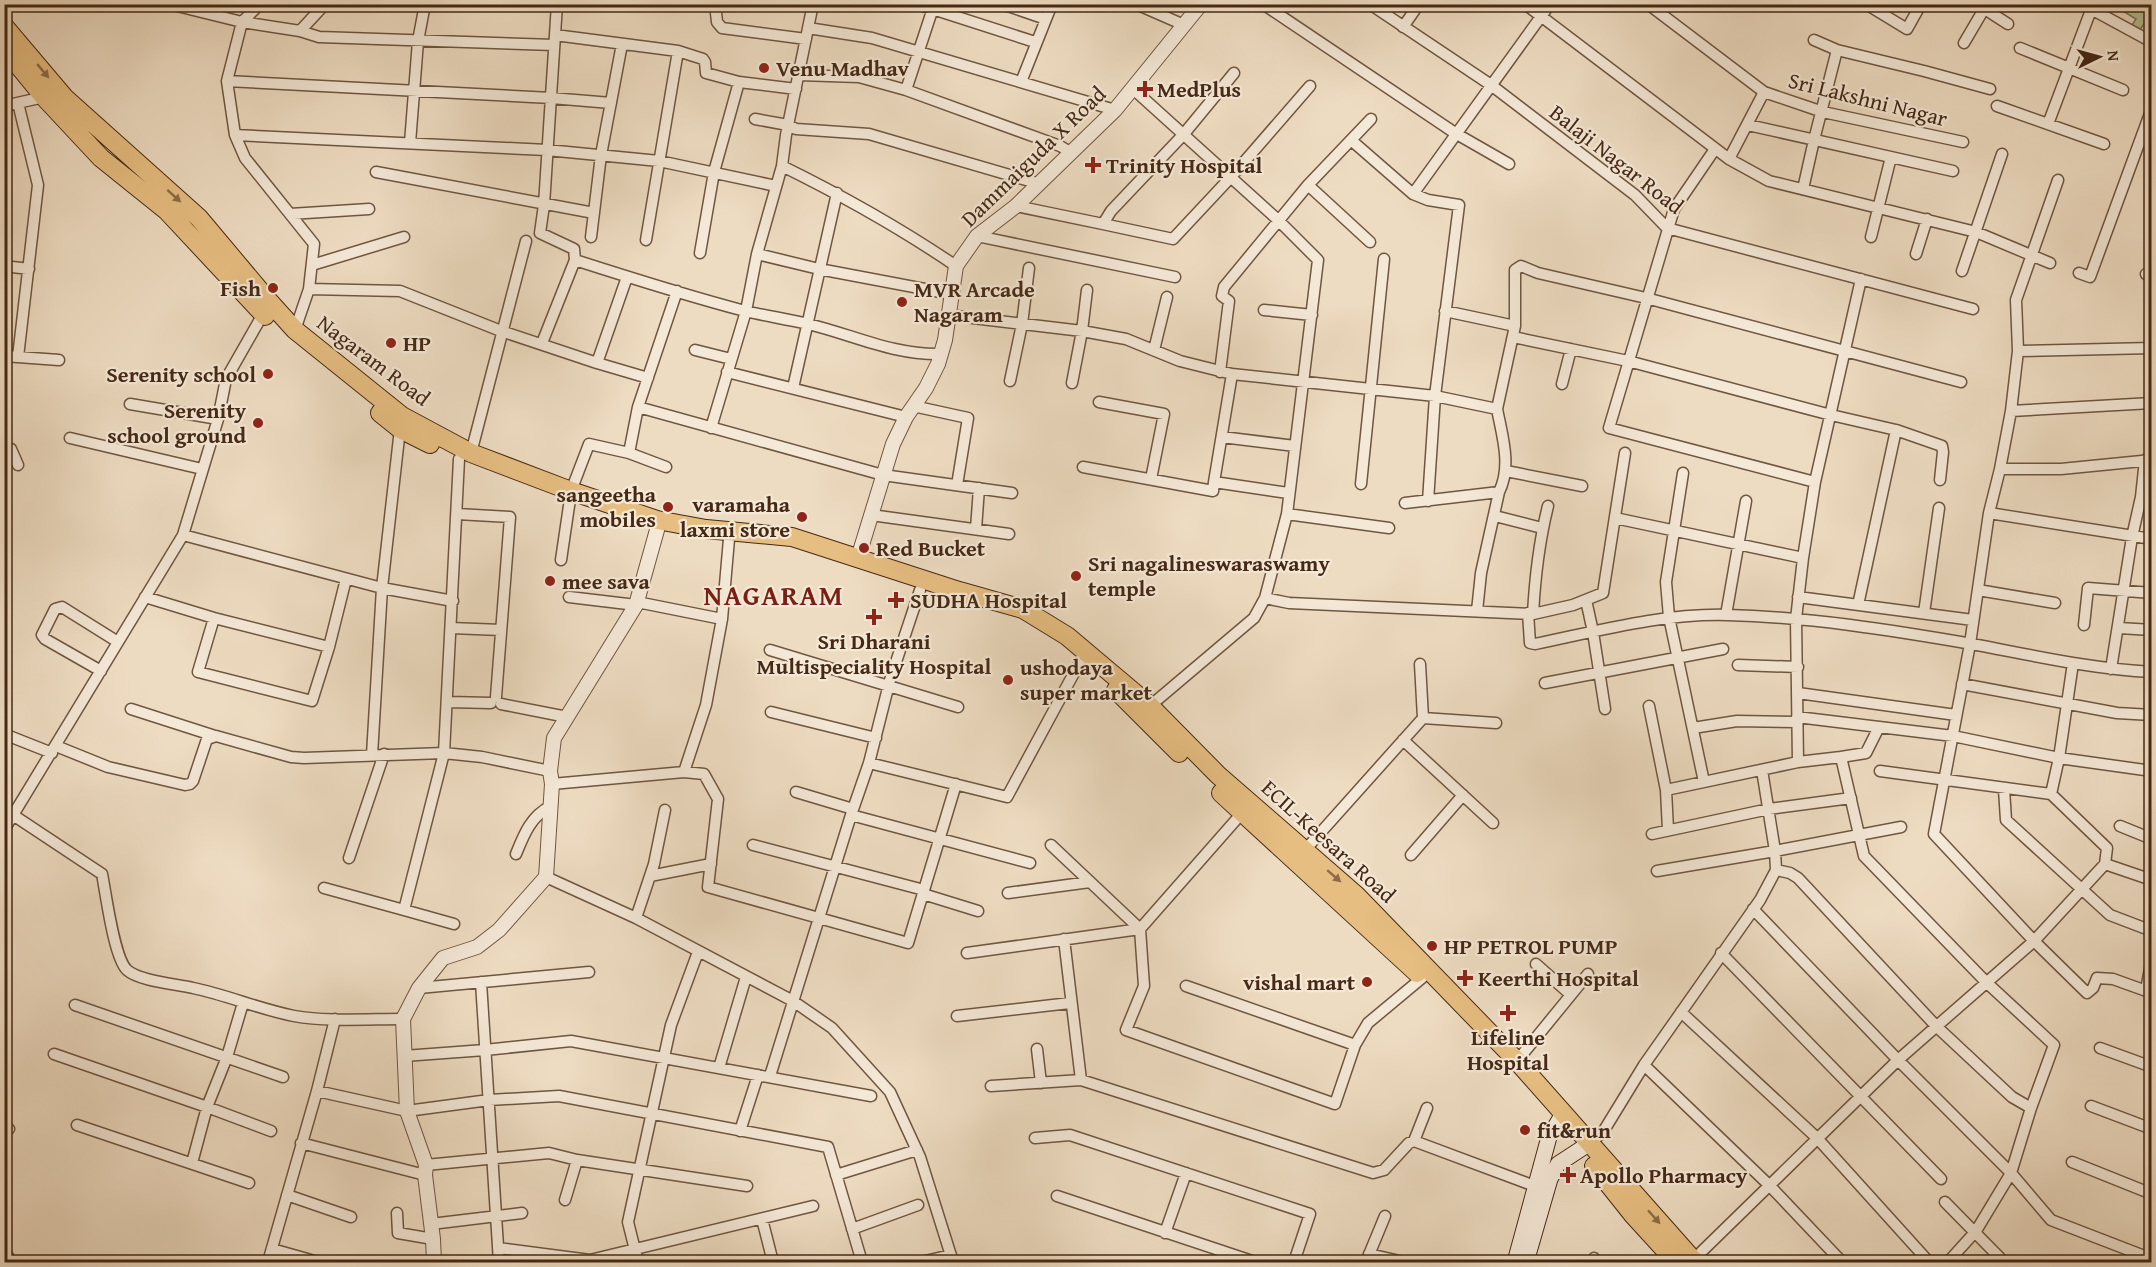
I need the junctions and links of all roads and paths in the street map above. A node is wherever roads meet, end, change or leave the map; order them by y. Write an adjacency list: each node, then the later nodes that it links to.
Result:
1 (169, 4): 24 (street)
2 (260, 4): 27 (street)
3 (325, 4): 32 (street)
4 (425, 4): 34 (street)
5 (557, 4): 35 (street)
6 (715, 4): 33 (street)
7 (813, 4): 33 (street)
8 (917, 4): 21 (street)
9 (1002, 4): 26 (street)
10 (1052, 4): 26 (street)
11 (1136, 4): 29 (street)
12 (1201, 4): 29 (street, Dammaiguda X Road)
13 (1263, 4): 75 (street)
14 (1370, 4): 31 (street, Balaji Nagar Road)
15 (1419, 4): 31 (street)
16 (1525, 4): 25 (street)
17 (1550, 4): 25 (street)
18 (1648, 4): 60 (street, Sri Lakshni Nagar)
19 (1866, 4): 20 (street)
20 (1921, 4)
21 (933, 7): 37 (street); 45 (street)
22 (1980, 7): 28 (street); 39 (street)
23 (2087, 7): 38 (street); 46 (street)
24 (204, 9): 27 (street)
25 (1541, 16): 52 (street); 83 (street)
26 (1046, 19): 37 (street)
27 (242, 22): 32 (street); 49 (street)
28 (2008, 24)
29 (1184, 25): 54 (street, Dammaiguda X Road)
30 (4, 26): 139 (main road, Nagaram Road, one-way to 139)
31 (1403, 27): 52 (street, Balaji Nagar Road)
32 (300, 31): 34 (street)
33 (807, 33): 45 (street); 48 (street)
34 (418, 40): 35 (street); 59 (street)
35 (554, 40): 40 (street); 62 (street)
36 (1814, 40): 43 (street)
37 (1035, 42): 51 (street)
38 (2151, 42)
39 (1964, 43)
40 (622, 44): 44 (street); 64 (street)
41 (4, 48): 61 (main road, Nagaram Road)
42 (2019, 48): 46 (street)
43 (1837, 50): 56 (street); 69 (street)
44 (678, 51): 50 (street); 90 (street)
45 (919, 52): 51 (street); 57 (street)
46 (2069, 68): 58 (street); 72 (street)
47 (1234, 73): 77 (street)
48 (799, 75): 55 (street); 57 (street)
49 (227, 81): 59 (street); 76 (street)
50 (739, 82): 55 (street); 95 (street)
51 (1020, 82): 68 (street)
52 (1491, 85): 75 (street); 113 (street, Balaji Nagar Road)
53 (1310, 86): 96 (street)
54 (1132, 88): 68 (street, Dammaiguda X Road); 77 (street)
55 (796, 89): 73 (street)
56 (1990, 89)
57 (906, 90): 85 (street)
58 (2123, 90)
59 (415, 91): 62 (street); 81 (street)
60 (1764, 92): 69 (street, Sri Lakshni Nagar); 74 (street)
61 (44, 97): 63 (street); 139 (main road, Nagaram Road)
62 (551, 98): 64 (street); 84 (street)
63 (18, 103): 65 (street); 132 (street)
64 (611, 103): 87 (street)
65 (4, 106)
66 (1997, 106): 72 (street)
67 (2151, 108): 136 (street)
68 (1114, 110): 85 (street, Dammaiguda X Road)
69 (1823, 112): 79 (street); 80 (street, Sri Lakshni Nagar)
70 (755, 119): 73 (street)
71 (1371, 119): 78 (street)
72 (2048, 124): 82 (street)
73 (788, 125): 92 (street); 98 (street)
74 (1748, 125): 79 (street); 89 (street)
75 (1455, 133): 91 (street); 103 (street)
76 (235, 135): 81 (street); 109 (street)
77 (1183, 135): 96 (street); 112 (street)
78 (1351, 140): 99 (street); 103 (street)
79 (1814, 140): 88 (street); 101 (street)
80 (1963, 142)
81 (410, 143): 84 (street)
82 (2104, 144)
83 (1715, 148): 89 (street); 113 (street)
84 (547, 150): 87 (street); 104 (street)
85 (1072, 153): 98 (street, Dammaiguda X Road)
86 (2002, 154): 114 (street)
87 (601, 155): 90 (street); 108 (street)
88 (1891, 157): 93 (street); 106 (street)
89 (1729, 159): 101 (street)
90 (659, 160): 95 (street); 119 (street)
91 (1509, 164)
92 (782, 166): 100 (street); 102 (street)
93 (1953, 171)
94 (376, 172): 104 (street)
95 (714, 172): 100 (street); 122 (street)
96 (1231, 177): 110 (street); 112 (street)
97 (2058, 180): 125 (street)
98 (1040, 184): 105 (street, Dammaiguda X Road)
99 (1308, 185): 110 (street); 121 (street)
100 (776, 186): 123 (street)
101 (1803, 189): 106 (street)
102 (837, 193): 131 (street); 134 (street)
103 (1413, 194): 150 (street)
104 (544, 205): 108 (street); 126 (street)
105 (1016, 206): 112 (street); 115 (street, Dammaiguda X Road)
106 (1878, 207): 111 (street); 118 (street)
107 (369, 209): 109 (street)
108 (594, 213): 117 (street)
109 (290, 214): 129 (street)
110 (1278, 219): 153 (street); 175 (street)
111 (1927, 219): 114 (street); 124 (street)
112 (1102, 224)
113 (1667, 228): 140 (street, Balaji Nagar Road); 146 (street)
114 (1976, 232): 125 (street); 135 (street)
115 (977, 236): 131 (street, Dammaiguda X Road); 138 (street)
116 (404, 237): 129 (street)
117 (591, 237)
118 (1871, 237)
119 (646, 240)
120 (526, 241): 157 (street)
121 (1370, 242)
122 (700, 253)
123 (757, 254): 134 (street); 149 (street)
124 (1916, 254)
125 (2032, 256): 128 (street); 166 (street)
126 (575, 260): 137 (street); 160 (street)
127 (1384, 260): 184 (street)
128 (2050, 263)
129 (312, 265): 141 (street)
130 (4, 266): 132 (street)
131 (956, 266): 144 (street, Dammaiguda X Road)
132 (29, 268): 169 (street)
133 (1029, 268): 155 (street)
134 (819, 269): 144 (street); 154 (street)
135 (1962, 272)
136 (2079, 273)
137 (627, 277): 143 (street); 173 (street)
138 (1175, 277)
139 (240, 278): 151 (main road, Nagaram Road); 156 (main road, Nagaram Road)
140 (1861, 279): 147 (street, Balaji Nagar Road); 165 (street)
141 (309, 289): 156 (street); 157 (street)
142 (1087, 290): 158 (street)
143 (677, 291): 149 (street); 177 (street)
144 (951, 294): 152 (street, Dammaiguda X Road)
145 (1167, 297): 164 (street)
146 (1646, 298): 159 (street); 165 (street); 172 (street)
147 (1973, 309)
148 (1264, 310): 153 (street)
149 (746, 311): 154 (street); 170 (street)
150 (1445, 311): 159 (street); 185 (street)
151 (263, 314): 194 (street); 196 (main road, Nagaram Road)
152 (948, 315): 155 (street); 167 (street, Dammaiguda X Road)
153 (1312, 315): 179 (street)
154 (808, 324): 167 (street); 183 (street)
155 (1022, 324): 158 (street); 178 (street)
156 (295, 330): 204 (main road, Nagaram Road)
157 (501, 331): 160 (street); 204 (street)
158 (1082, 331): 164 (street); 181 (street)
159 (1514, 332): 162 (street); 190 (street)
160 (542, 343): 173 (street)
161 (2151, 348): 166 (street)
162 (1571, 349): 172 (street); 182 (street)
163 (695, 350): 170 (street)
164 (1154, 350): 175 (street)
165 (1845, 351): 180 (street); 193 (street)
166 (2018, 351): 191 (street)
167 (940, 354): 192 (street, Dammaiguda X Road)
168 (4, 356): 169 (street)
169 (18, 357): 171 (street)
170 (731, 359): 174 (street)
171 (59, 360)
172 (1628, 361): 193 (street); 217 (street)
173 (597, 363): 177 (street)
174 (727, 372): 183 (street); 195 (street)
175 (1220, 372): 176 (street)
176 (1232, 374): 179 (street); 198 (street)
177 (648, 378): 189 (street)
178 (1010, 381)
179 (1303, 381): 184 (street); 200 (street)
180 (1960, 382)
181 (1072, 383)
182 (1562, 384)
183 (793, 387): 192 (street)
184 (1371, 390): 185 (street); 218 (street)
185 (1435, 396): 190 (street); 227 (street)
186 (1099, 402): 214 (street)
187 (2151, 403): 191 (street)
188 (130, 404): 194 (street)
189 (638, 407): 195 (street); 202 (street)
190 (1497, 409): 211 (street)
191 (2011, 411): 210 (street)
192 (909, 412): 213 (street, Dammaiguda X Road); 219 (street)
193 (1831, 415): 197 (street); 217 (street)
194 (218, 419): 209 (street)
195 (711, 428): 213 (street)
196 (400, 429): 204 (main road, Nagaram Road); 253 (street)
197 (1896, 430): 215 (street); 266 (street)
198 (1222, 437): 200 (street); 216 (street)
199 (70, 438): 209 (street)
200 (1294, 446): 224 (street)
201 (4, 448): 206 (street)
202 (629, 453): 207 (street); 225 (street)
203 (1625, 453): 237 (street)
204 (465, 456): 225 (main road, Nagaram Road); 233 (street)
205 (2148, 460): 210 (street); 226 (street)
206 (18, 465)
207 (666, 466)
208 (1083, 467): 214 (street)
209 (202, 469): 244 (street)
210 (2000, 469): 232 (street)
211 (1506, 471): 220 (street); 222 (street)
212 (1683, 473): 242 (street)
213 (883, 475): 219 (street); 235 (street, Dammaiguda X Road)
214 (1151, 479): 216 (street)
215 (1940, 480)
216 (1214, 482): 224 (street)
217 (1815, 482): 249 (street)
218 (1361, 484)
219 (957, 485): 221 (street)
220 (1582, 486)
221 (979, 488): 223 (street); 240 (street)
222 (1499, 492): 227 (street); 236 (street)
223 (1012, 493)
224 (1288, 493): 234 (street)
225 (571, 495): 241 (main road, Nagaram Road); 250 (street); 251 (main road, Nagaram Road)
226 (2146, 497): 245 (street)
227 (1428, 501): 229 (street)
228 (1746, 501): 248 (street)
229 (1405, 503)
230 (1548, 506): 239 (street)
231 (1939, 508): 268 (street)
232 (1989, 513): 245 (street); 255 (street)
233 (457, 514): 263 (street); 279 (street)
234 (1287, 514): 238 (street); 261 (street)
235 (871, 515): 240 (street); 251 (street, Dammaiguda X Road)
236 (1495, 516): 239 (street); 267 (street)
237 (1615, 518): 242 (street); 262 (street)
238 (1389, 528)
239 (1542, 528): 269 (street)
240 (976, 529): 243 (street)
241 (657, 530): 246 (main road, Nagaram Road); 264 (street)
242 (1673, 530): 248 (street); 271 (street)
243 (1009, 534)
244 (183, 535): 252 (street); 258 (street)
245 (2132, 537): 247 (street); 256 (street)
246 (729, 539): 251 (main road, Nagaram Road); 273 (street)
247 (2151, 539)
248 (1738, 544): 249 (street); 270 (street)
249 (1803, 558): 260 (street)
250 (561, 560)
251 (857, 563): 254 (main road, ECIL-Keesara Road); 304 (main road, ECIL-Keesara Road)
252 (346, 579): 253 (street); 284 (street)
253 (382, 588): 263 (street); 326 (street)
254 (920, 590): 288 (main road, ECIL-Keesara Road); 299 (street)
255 (1978, 590): 265 (street); 275 (street)
256 (2123, 592): 257 (street); 276 (street); 278 (street)
257 (2151, 593)
258 (145, 597): 272 (street); 282 (street)
259 (569, 597): 264 (street)
260 (1798, 597): 266 (street); 274 (street)
261 (1265, 598): 267 (street); 304 (street)
262 (1586, 600): 269 (street); 281 (street)
263 (453, 601): 277 (street)
264 (637, 603): 273 (street); 312 (street)
265 (2055, 603)
266 (1858, 605): 268 (street)
267 (1477, 611): 269 (street)
268 (1924, 613): 275 (street)
269 (1531, 614): 281 (street)
270 (1726, 615): 271 (street); 274 (street)
271 (1669, 617): 281 (street); 287 (street)
272 (214, 618): 284 (street); 284 (street)
273 (722, 618): 335 (street)
274 (1796, 619): 283 (street); 292 (street)
275 (1973, 620): 283 (street)
276 (2084, 625)
277 (451, 628): 279 (street); 302 (street)
278 (2119, 628): 280 (street); 293 (street)
279 (501, 630): 301 (street)
280 (2151, 630)
281 (1593, 632): 296 (street)
282 (118, 642): 294 (street); 294 (street)
283 (1970, 644): 289 (street); 298 (street)
284 (329, 647)
285 (770, 650): 299 (street)
286 (1723, 650): 287 (street)
287 (1677, 657): 296 (street); 317 (street)
288 (1081, 660): 331 (main road, ECIL-Keesara Road); 339 (street)
289 (2073, 663): 293 (street); 303 (street)
290 (1420, 664): 313 (street)
291 (1738, 665): 292 (street)
292 (1798, 667): 300 (street)
293 (2111, 669): 295 (street)
294 (101, 671): 323 (street)
295 (2151, 672)
296 (1598, 673): 297 (street); 308 (street)
297 (1545, 683)
298 (1962, 684): 303 (street); 310 (street)
299 (888, 686): 306 (street); 321 (street)
300 (1798, 693): 310 (street); 314 (street)
301 (496, 701): 302 (street); 312 (street)
302 (448, 702): 324 (street)
303 (2067, 704): 311 (street); 328 (street)
304 (1150, 706): 331 (main road, ECIL-Keesara Road)
305 (1649, 706): 341 (street)
306 (958, 707)
307 (131, 709): 319 (street)
308 (1605, 709)
309 (771, 712): 321 (street)
310 (1956, 715): 320 (street)
311 (2151, 715)
312 (567, 717): 336 (street)
313 (1423, 718): 315 (street); 322 (street)
314 (1797, 719): 316 (street); 317 (street); 329 (street)
315 (1496, 723)
316 (1879, 727): 320 (street); 327 (street)
317 (1693, 728): 338 (street)
318 (4, 734): 323 (street)
319 (216, 736): 323 (street); 326 (street)
320 (1953, 736): 328 (street); 337 (street)
321 (876, 738): 330 (street)
322 (1403, 740): 343 (street); 363 (street)
323 (54, 750): 351 (street)
324 (444, 753): 325 (street); 336 (street); 383 (street)
325 (384, 754): 326 (street); 367 (street)
326 (372, 755)
327 (1841, 757): 329 (street); 345 (street)
328 (2059, 758): 334 (street); 344 (street)
329 (1798, 762): 332 (street)
330 (868, 763): 339 (street); 349 (street)
331 (1200, 765): 350 (main road, ECIL-Keesara Road); 363 (main road, ECIL-Keesara Road)
332 (1762, 770): 338 (street); 347 (street)
333 (1880, 771): 337 (street)
334 (2151, 771)
335 (684, 772): 336 (street); 369 (street)
336 (551, 777): 346 (street)
337 (1944, 780): 340 (street); 391 (street)
338 (1704, 782): 341 (street)
339 (956, 784): 359 (street)
340 (2004, 789): 344 (street); 379 (street)
341 (1666, 790): 356 (street)
342 (796, 792): 349 (street)
343 (1463, 795): 352 (street); 366 (street)
344 (2051, 795): 370 (street)
345 (1851, 798): 347 (street); 358 (street)
346 (551, 806): 365 (street); 375 (street)
347 (1769, 808): 356 (street); 364 (street)
348 (665, 810): 374 (street)
349 (852, 812): 359 (street); 371 (street)
350 (1242, 813): 388 (street); 400 (main road, ECIL-Keesara Road)
351 (13, 815): 355 (street); 408 (street)
352 (1494, 823)
353 (2120, 826): 360 (street)
354 (1901, 827): 358 (street)
355 (4, 830)
356 (1668, 830): 357 (street)
357 (1652, 834)
358 (1859, 836): 364 (street); 402 (street)
359 (940, 838): 368 (street); 380 (street)
360 (2151, 839)
361 (753, 845): 371 (street)
362 (1051, 845): 377 (street)
363 (1305, 850): 425 (main road, ECIL-Keesara Road, one-way to 425)
364 (1775, 851): 372 (street); 373 (street)
365 (516, 854)
366 (1411, 855)
367 (349, 858)
368 (1030, 863)
369 (711, 864): 374 (street); 386 (street)
370 (2105, 864): 376 (street); 379 (street)
371 (835, 867): 380 (street); 386 (street)
372 (1776, 870): 382 (street); 415 (street)
373 (1657, 871)
374 (650, 876): 385 (street)
375 (546, 877): 385 (street); 404 (street)
376 (2151, 880)
377 (1090, 882): 381 (street); 388 (street)
378 (324, 888): 383 (street)
379 (2080, 889): 389 (street); 391 (street)
380 (924, 892): 384 (street); 386 (street)
381 (1008, 893)
382 (1754, 909): 394 (street); 424 (street)
383 (404, 910): 387 (street)
384 (978, 911)
385 (636, 918): 392 (street)
386 (820, 919): 407 (street)
387 (453, 924)
388 (1140, 929): 390 (street); 416 (street)
389 (2151, 931)
390 (1064, 939): 393 (street); 409 (street)
391 (2034, 941): 402 (street); 405 (street)
392 (698, 952): 399 (street); 423 (street)
393 (967, 953)
394 (1721, 953): 411 (street); 437 (street)
395 (2151, 958): 405 (street)
396 (1536, 964): 406 (street)
397 (589, 972): 401 (street)
398 (1588, 974): 406 (street)
399 (746, 977): 407 (street); 428 (street)
400 (1422, 978): 416 (street); 445 (main road, ECIL-Keesara Road)
401 (481, 982): 404 (street); 419 (street)
402 (1986, 982): 415 (street); 442 (street)
403 (1186, 986): 416 (street)
404 (419, 988): 414 (street)
405 (2149, 992)
406 (1571, 995): 425 (street)
407 (793, 1001): 430 (street); 455 (street)
408 (243, 1003): 413 (street); 422 (street)
409 (1070, 1003): 412 (street); 432 (street)
410 (75, 1005): 422 (street)
411 (1681, 1012): 426 (street); 450 (street)
412 (957, 1016)
413 (334, 1018): 414 (street); 435 (street)
414 (403, 1019): 421 (street)
415 (1937, 1027): 424 (street); 442 (street)
416 (1355, 1045)
417 (2100, 1047): 427 (street)
418 (1037, 1048): 433 (street)
419 (485, 1050): 421 (street); 423 (street); 438 (street)
420 (54, 1054): 439 (street)
421 (404, 1056): 443 (street)
422 (227, 1057): 431 (street); 439 (street)
423 (663, 1058): 428 (street); 444 (street)
424 (1898, 1060): 437 (street); 463 (street)
425 (1517, 1061): 445 (main road, ECIL-Keesara Road)
426 (1644, 1065): 454 (street); 467 (street)
427 (2151, 1067)
428 (719, 1068): 429 (street)
429 (758, 1075): 430 (street); 449 (street)
430 (770, 1076): 436 (street)
431 (283, 1077)
432 (1081, 1080): 433 (street); 452 (street)
433 (1041, 1083): 434 (street)
434 (991, 1086)
435 (317, 1091): 443 (street); 453 (street)
436 (872, 1096)
437 (1860, 1096): 450 (street); 465 (street)
438 (489, 1100): 443 (street); 444 (street); 456 (street)
439 (207, 1107): 448 (street); 459 (street)
440 (2091, 1107): 447 (street)
441 (1426, 1108): 452 (street)
442 (2031, 1108): 463 (street)
443 (407, 1111): 460 (street)
444 (653, 1114): 449 (street); 461 (street)
445 (1560, 1119): 454 (main road, ECIL-Keesara Road); 469 (main road)
446 (78, 1125): 459 (street)
447 (2151, 1130)
448 (271, 1131)
449 (740, 1131): 464 (street)
450 (1817, 1137): 467 (street); 509 (street)
451 (1035, 1138): 462 (street)
452 (1414, 1141): 469 (street)
453 (301, 1143): 460 (street); 471 (street)
454 (1585, 1146): 469 (main road); 494 (main road, ECIL-Keesara Road)
455 (917, 1150): 464 (street); 492 (street)
456 (494, 1158): 457 (street); 460 (street); 481 (street)
457 (577, 1160): 461 (street); 473 (street)
458 (2072, 1162): 470 (street)
459 (192, 1163): 466 (street)
460 (425, 1170): 483 (street)
461 (639, 1170): 468 (street); 490 (street)
462 (1186, 1173): 486 (street); 504 (street)
463 (2011, 1173): 485 (street); 493 (street)
464 (836, 1175): 484 (street)
465 (1941, 1179)
466 (249, 1183)
467 (1769, 1185): 494 (street); 508 (street)
468 (747, 1186)
469 (1541, 1188): 506 (main road); 507 (main road)
470 (2151, 1194)
471 (287, 1195): 480 (street); 489 (street)
472 (1057, 1196): 486 (street)
473 (565, 1200)
474 (1945, 1202): 485 (street)
475 (918, 1205): 484 (street)
476 (813, 1206): 482 (street)
477 (397, 1213): 487 (street)
478 (522, 1213): 481 (street)
479 (1385, 1216): 491 (street)
480 (351, 1217)
481 (497, 1217): 483 (street); 488 (street)
482 (762, 1219): 490 (street); 500 (street)
483 (431, 1224): 487 (street)
484 (852, 1229): 501 (street)
485 (1976, 1231): 510 (street); 511 (street)
486 (1165, 1233): 503 (street)
487 (433, 1239): 497 (street)
488 (498, 1248): 490 (street); 498 (street)
489 (273, 1249): 495 (street); 496 (street)
490 (634, 1251): 499 (street)
491 (1367, 1258): 505 (street)
492 (952, 1259): 502 (street)
493 (2151, 1259)
494 (1688, 1262)
495 (268, 1263)
496 (318, 1263)
497 (434, 1263)
498 (499, 1263)
499 (638, 1263)
500 (773, 1263)
501 (862, 1263)
502 (921, 1263)
503 (1255, 1263)
504 (1294, 1263)
505 (1404, 1263)
506 (1515, 1263)
507 (1526, 1263)
508 (1842, 1263)
509 (1929, 1263)
510 (1948, 1263)
511 (2004, 1263)

